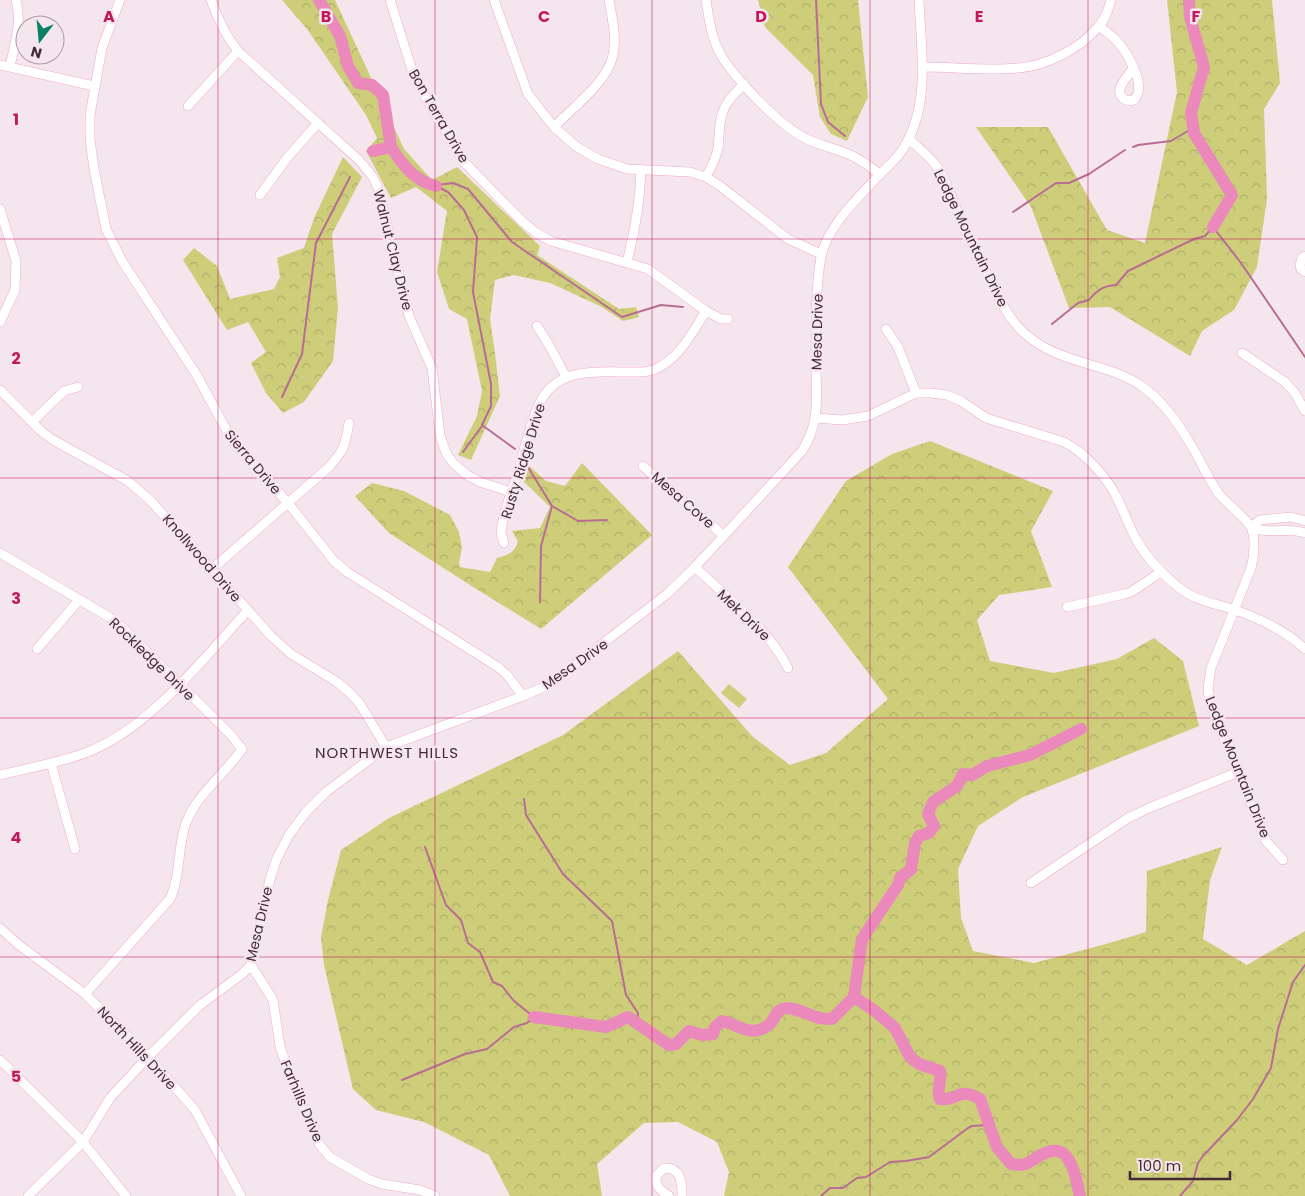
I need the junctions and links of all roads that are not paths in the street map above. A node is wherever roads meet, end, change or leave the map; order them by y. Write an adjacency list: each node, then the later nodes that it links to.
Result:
1 (16, 0): 13 (street)
2 (120, 0): 17 (street, Sierra Drive)
3 (211, 0): 11 (street, Walnut Clay Drive)
4 (390, 0): 29 (street, Bon Terra Drive)
5 (494, 0): 20 (street)
6 (609, 0): 20 (street)
7 (706, 0): 16 (street)
8 (919, 0): 14 (street, Mesa Drive)
9 (1111, 0): 10 (street)
10 (1099, 26): 14 (street); 15 (street)
11 (238, 51): 18 (street); 19 (street, Walnut Clay Drive)
12 (0, 65): 13 (street)
13 (10, 66): 17 (street)
14 (922, 67): 21 (street, Mesa Drive)
15 (1134, 68)
16 (744, 84): 23 (street); 24 (street)
17 (94, 86): 47 (street, Sierra Drive)
18 (188, 106)
19 (317, 124): 25 (street); 46 (street, Walnut Clay Drive)
20 (554, 126): 22 (street)
21 (909, 138): 23 (street, Mesa Drive); 49 (street, Ledge Mountain Drive)
22 (641, 170): 24 (street); 29 (street)
23 (880, 175): 27 (street, Mesa Drive)
24 (706, 178): 27 (street)
25 (260, 195)
26 (0, 209): 33 (street)
27 (822, 254): 42 (street, Mesa Drive)
28 (1305, 256): 30 (street)
29 (628, 262): 31 (street, Bon Terra Drive)
30 (1305, 272)
31 (706, 311): 32 (street, Bon Terra Drive); 37 (street, Rusty Ridge Drive)
32 (728, 319)
33 (0, 322)
34 (537, 326): 37 (street)
35 (886, 329): 40 (street)
36 (1242, 353): 41 (street)
37 (566, 377): 46 (street, Rusty Ridge Drive)
38 (78, 387): 43 (street)
39 (0, 390): 43 (street, Knollwood Drive)
40 (916, 393): 42 (street); 56 (street)
41 (1305, 411)
42 (816, 418): 51 (street, Mesa Drive)
43 (32, 422): 55 (street, Knollwood Drive)
44 (349, 423): 47 (street)
45 (643, 466): 51 (street, Mesa Cove)
46 (511, 492): 52 (street, Rusty Ridge Drive)
47 (288, 503): 55 (street); 65 (street, Sierra Drive)
48 (1305, 521): 49 (street)
49 (1251, 527): 50 (street); 60 (street, Ledge Mountain Drive)
50 (1305, 533)
51 (723, 535): 54 (street, Mesa Drive)
52 (504, 543)
53 (0, 553): 57 (street, Rockledge Drive)
54 (694, 567): 63 (street, Mek Drive); 65 (street, Mesa Drive)
55 (212, 569): 59 (street, Knollwood Drive)
56 (1161, 572): 58 (street); 60 (street)
57 (79, 600): 61 (street); 64 (street, Rockledge Drive)
58 (1067, 607)
59 (248, 610): 64 (street); 66 (street, Knollwood Drive)
60 (1233, 610): 62 (street); 68 (street, Ledge Mountain Drive)
61 (37, 649)
62 (1305, 649)
63 (788, 668)
64 (179, 684): 67 (street); 75 (street, Rockledge Drive)
65 (523, 696): 66 (street, Mesa Drive)
66 (386, 747): 74 (street, Mesa Drive)
67 (51, 763): 69 (street); 70 (street)
68 (1238, 772): 71 (street, Ledge Mountain Drive); 72 (street)
69 (0, 775)
70 (76, 849)
71 (1283, 860)
72 (1030, 883)
73 (0, 928): 75 (street, North Hills Drive)
74 (252, 965): 76 (street, Mesa Drive); 82 (street, Farhills Drive)
75 (85, 994): 76 (street, North Hills Drive)
76 (148, 1057): 78 (street, Mesa Drive); 81 (street, North Hills Drive)
77 (0, 1060): 78 (street)
78 (83, 1142): 79 (street, Mesa Drive); 80 (street)
79 (28, 1196)
80 (126, 1196)
81 (241, 1196)
82 (435, 1196)
83 (669, 1196): 84 (street)
84 (682, 1196)

